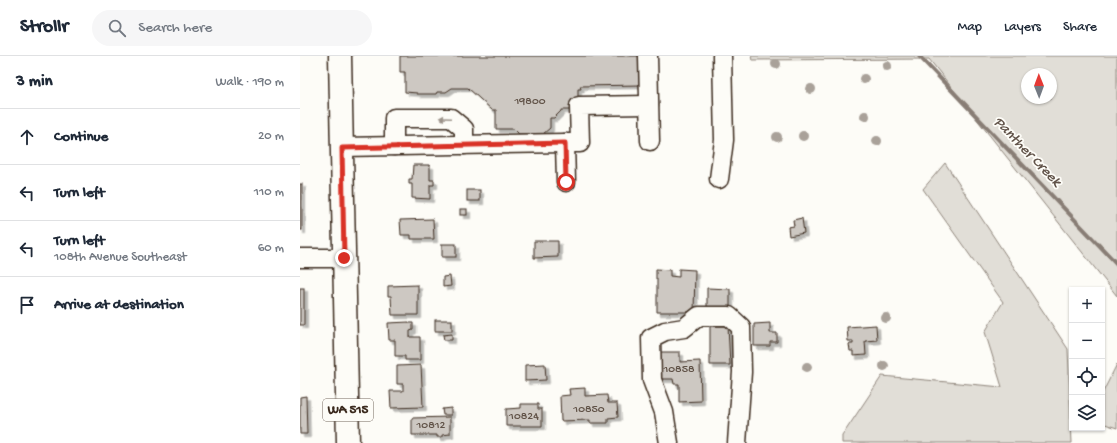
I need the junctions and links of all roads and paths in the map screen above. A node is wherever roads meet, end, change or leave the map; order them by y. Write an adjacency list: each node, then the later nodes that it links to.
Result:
1 (340, 56): 9 (main road, WA 515)
2 (648, 56): 4 (street)
3 (722, 56): 10 (street)
4 (649, 105): 5 (street); 6 (street)
5 (650, 142)
6 (565, 143): 7 (street); 11 (street)
7 (464, 145): 8 (street); 8 (street, one-way to 8)
8 (394, 146): 9 (street)
9 (342, 148): 13 (main road, WA 515)
10 (720, 179)
11 (566, 182)
12 (300, 258): 13 (street)
13 (344, 258): 14 (main road, WA 515)
14 (348, 443)
15 (669, 443): 16 (street)
16 (738, 443)

